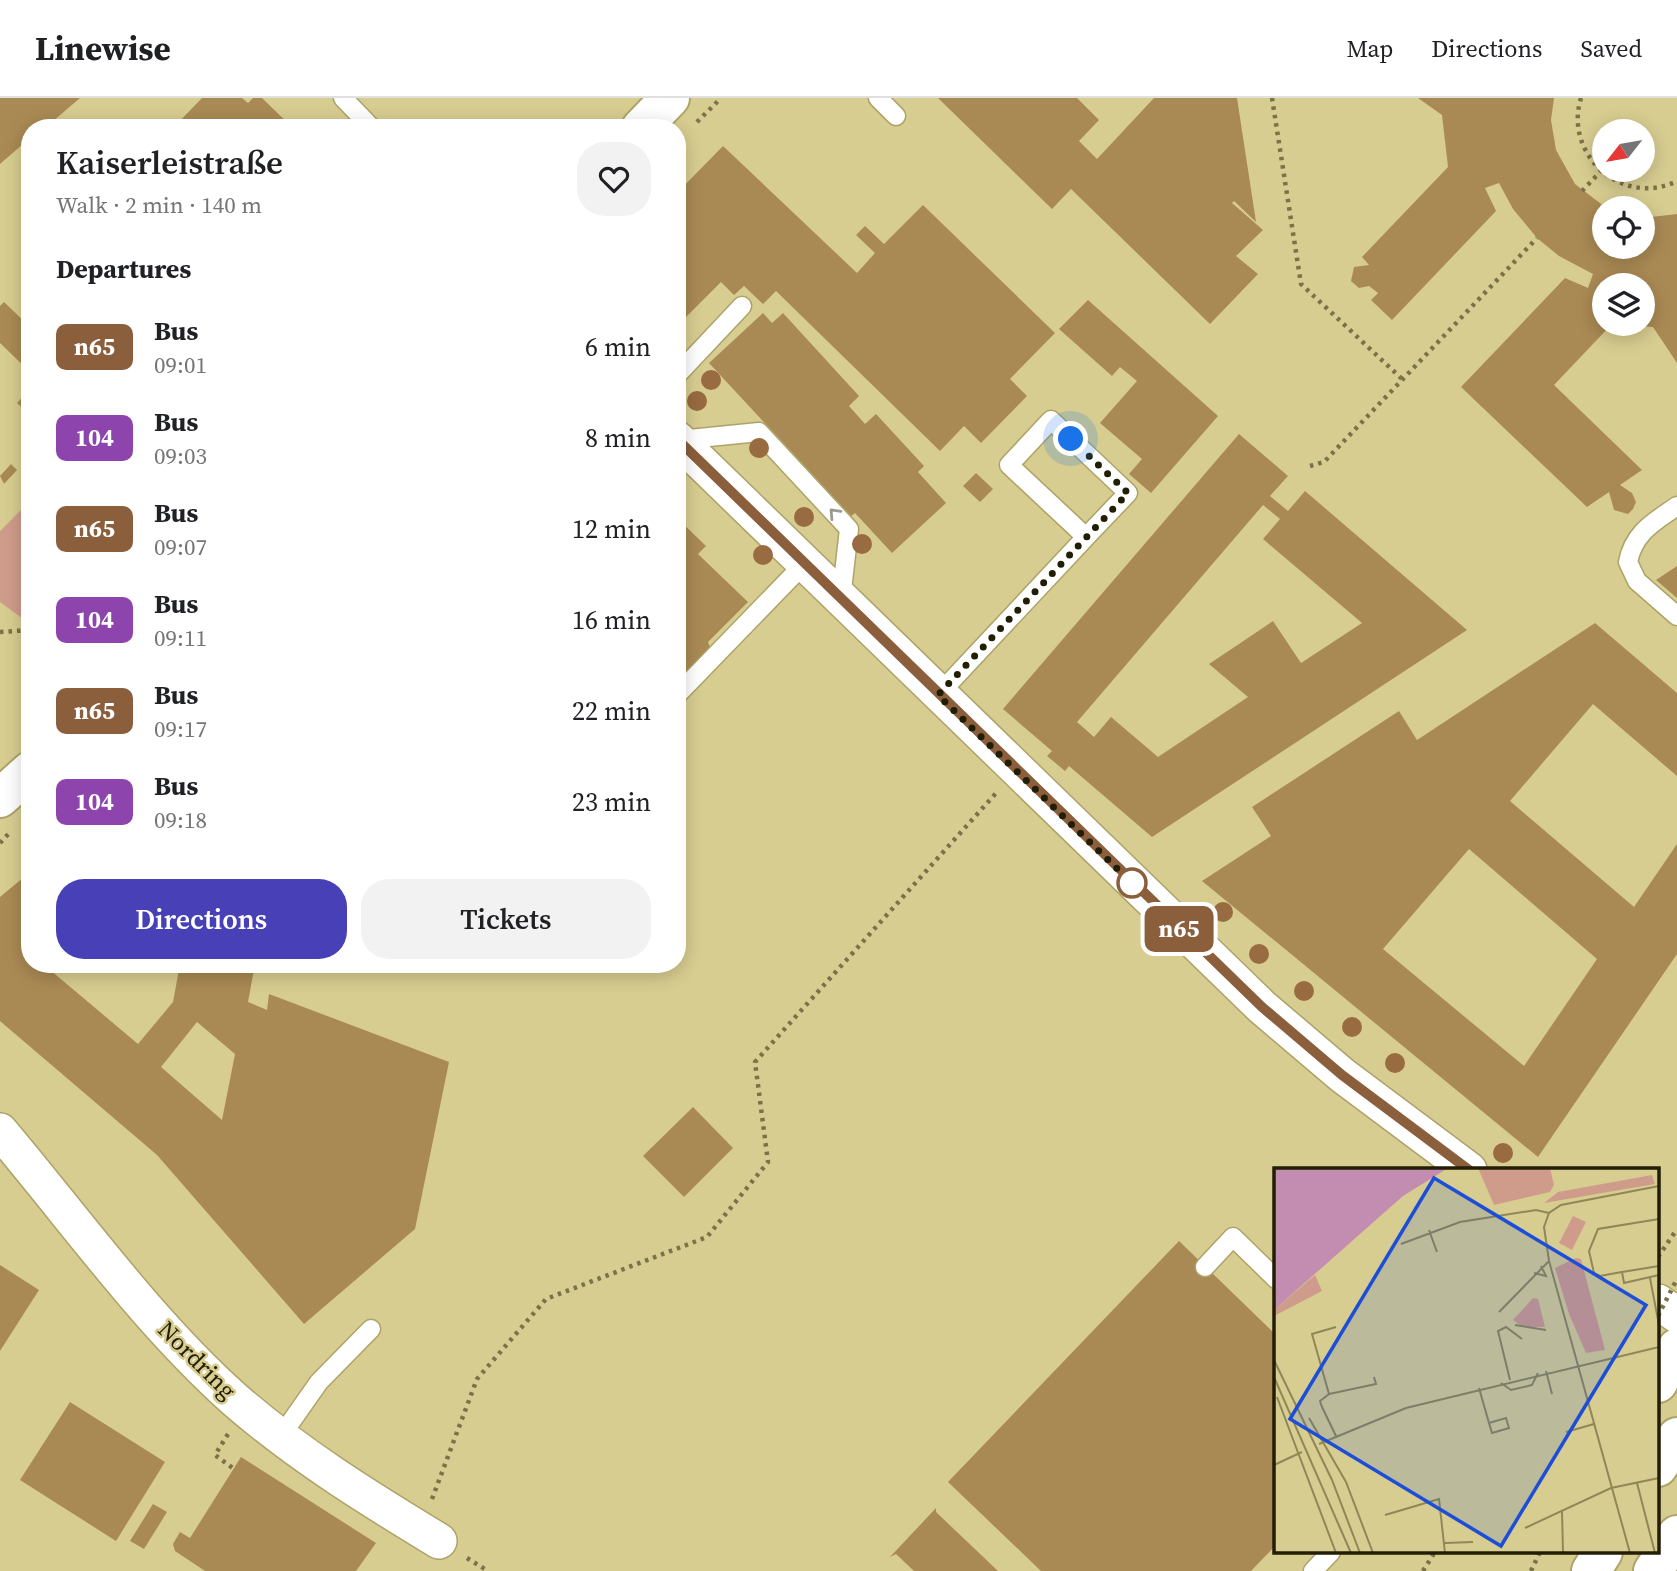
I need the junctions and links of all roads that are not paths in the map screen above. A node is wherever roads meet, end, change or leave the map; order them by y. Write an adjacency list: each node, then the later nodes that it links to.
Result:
1 (343, 98): 5 (lane)
2 (670, 98): 6 (main road)
3 (878, 98): 4 (lane)
4 (897, 116)
5 (363, 119)
6 (650, 119)
7 (743, 306): 8 (lane)
8 (686, 366)
9 (686, 439): 14 (lane, one-way to 9)
10 (686, 448): 13 (street)
11 (1677, 506): 15 (lane)
12 (1086, 537): 12 (lane); 17 (lane)
13 (804, 564): 14 (street); 16 (lane)
14 (841, 599): 17 (street)
15 (1677, 616)
16 (686, 686)
17 (938, 695): 21 (street)
18 (21, 779): 19 (main road)
19 (0, 798)
20 (0, 1131): 29 (street, Nordring)
21 (1466, 1168)
22 (1205, 1267): 23 (lane)
23 (1274, 1277)
24 (1660, 1303): 25 (street)
25 (1677, 1315)
26 (371, 1329): 29 (lane)
27 (1677, 1348): 28 (main road)
28 (1660, 1379)
29 (281, 1436): 33 (street, Nordring)
30 (1677, 1437): 31 (main road)
31 (1660, 1464)
32 (1677, 1535): 40 (main road)
33 (439, 1541)
34 (1329, 1554): 37 (lane)
35 (1576, 1554): 38 (main road)
36 (1602, 1554): 39 (main road)
37 (1313, 1571)
38 (1567, 1571)
39 (1591, 1571)
40 (1653, 1571)

